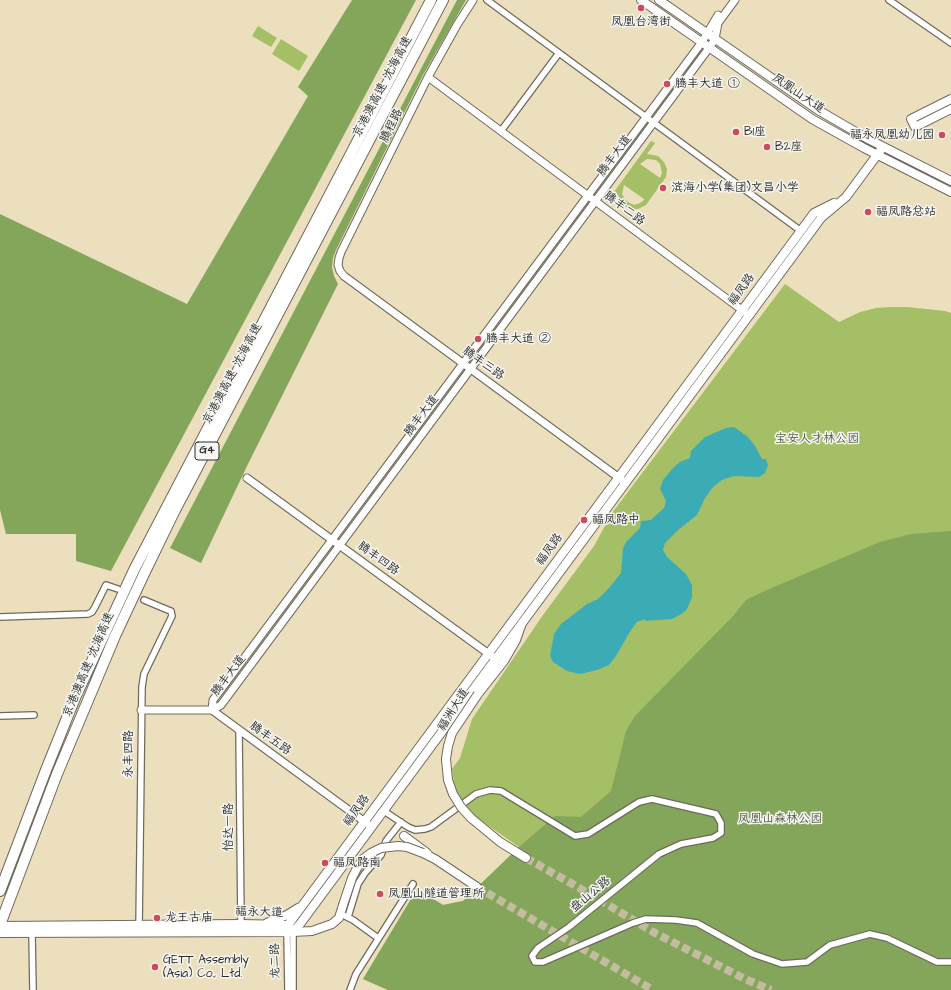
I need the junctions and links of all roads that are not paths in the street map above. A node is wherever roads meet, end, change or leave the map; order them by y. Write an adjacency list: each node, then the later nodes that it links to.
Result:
1 (431, 0): 62 (highway, 京港澳高速 沈海高速 / G4)
2 (443, 0): 65 (highway, 京港澳高速 沈海高速 / G4)
3 (473, 0): 16 (street, 腾程路)
4 (487, 0): 15 (street)
5 (641, 0): 12 (main road, 凤凰山大道)
6 (659, 0): 10 (main road, 凤凰山大道)
7 (729, 0): 10 (street, 腾丰大道)
8 (735, 0): 11 (street, 腾丰大道)
9 (889, 0): 13 (street)
10 (708, 34): 11 (main road, 凤凰山大道); 12 (street, 腾丰大道)
11 (715, 39): 14 (street, 腾丰大道); 22 (main road, 凤凰山大道)
12 (702, 42): 14 (main road, 凤凰山大道); 19 (street, 腾丰大道)
13 (951, 43)
14 (709, 48): 20 (street, 腾丰大道); 23 (main road, 凤凰山大道)
15 (559, 53): 19 (street); 21 (street)
16 (428, 77): 21 (street, 腾丰二路); 30 (street, 腾程路)
17 (951, 99): 18 (main road)
18 (951, 109)
19 (646, 117): 20 (street); 26 (street, 腾丰大道)
20 (653, 122): 28 (street, 腾丰大道); 29 (street)
21 (501, 131): 26 (street, 腾丰二路)
22 (883, 147): 23 (main road, 福凤路); 24 (main road, 凤凰山大道)
23 (877, 155): 25 (main road, 凤凰山大道); 27 (main road, 福凤路)
24 (951, 181)
25 (951, 192)
26 (588, 196): 28 (street, 腾丰二路); 33 (street, 腾丰大道)
27 (846, 197): 29 (main road, 福凤路); 32 (main road, 福凤路)
28 (595, 201): 31 (street, 腾丰二路); 34 (street, 腾丰大道)
29 (801, 231): 31 (main road, 福凤路)
30 (338, 265): 33 (street, 腾丰三路)
31 (742, 310): 32 (street, 腾丰二路); 36 (main road, 福凤路)
32 (749, 315): 37 (main road, 福凤路)
33 (463, 364): 34 (street, 腾丰三路); 38 (street, 腾丰大道)
34 (470, 369): 36 (street, 腾丰三路); 39 (street, 腾丰大道)
35 (247, 478): 38 (street, 腾丰四路)
36 (619, 478): 37 (street, 腾丰三路); 40 (main road, 福凤路)
37 (626, 483): 41 (main road, 福凤路)
38 (332, 540): 39 (street, 腾丰四路); 49 (street, 腾丰大道)
39 (340, 545): 46 (street, 腾丰四路); 49 (street, 腾丰大道)
40 (568, 546): 41 (main road); 46 (main road, 福凤路)
41 (575, 552): 45 (main road, 福凤路)
42 (118, 589): 44 (street)
43 (144, 600): 48 (street, 永丰四路)
44 (0, 617)
45 (522, 623): 47 (main road, 福凤路); 58 (main road, 福洲大道, bridge)
46 (489, 654): 47 (street, 腾丰四路); 54 (main road, 福凤路)
47 (496, 659): 53 (main road, 福凤路)
48 (141, 710): 49 (street); 68 (street, 永丰四路)
49 (212, 710): 52 (street, 腾丰五路)
50 (34, 715): 51 (street)
51 (0, 716)
52 (239, 730): 54 (street, 腾丰五路); 66 (street, 怡达一路)
53 (384, 811): 55 (street, 盘山公路); 56 (main road, 福凤路)
54 (365, 822): 56 (street, 腾丰五路); 63 (main road, 福凤路)
55 (401, 822): 64 (street); 73 (street, 盘山公路)
56 (372, 827): 69 (main road, 福凤路)
57 (404, 836): 59 (main road)
58 (526, 858)
59 (435, 859): 61 (main road); 64 (main road, bridge)
60 (413, 884): 72 (street)
61 (477, 887)
62 (0, 891)
63 (306, 901): 67 (main road); 69 (main road, 福凤路)
64 (344, 915): 69 (main road); 72 (street)
65 (1, 923): 68 (main road, 福永大道)
66 (241, 924): 67 (main road, 福永大道); 68 (main road, 福永大道)
67 (260, 924): 69 (main road, 福永大道)
68 (139, 929): 69 (main road, 福永大道); 71 (main road, 福永大道)
69 (289, 930): 75 (street, 龙二路); 76 (street, 龙二路)
70 (0, 933): 71 (main road, 福永大道)
71 (32, 933): 74 (street)
72 (378, 938): 77 (street)
73 (951, 962)
74 (33, 990)
75 (288, 990)
76 (293, 990)
77 (350, 990)

